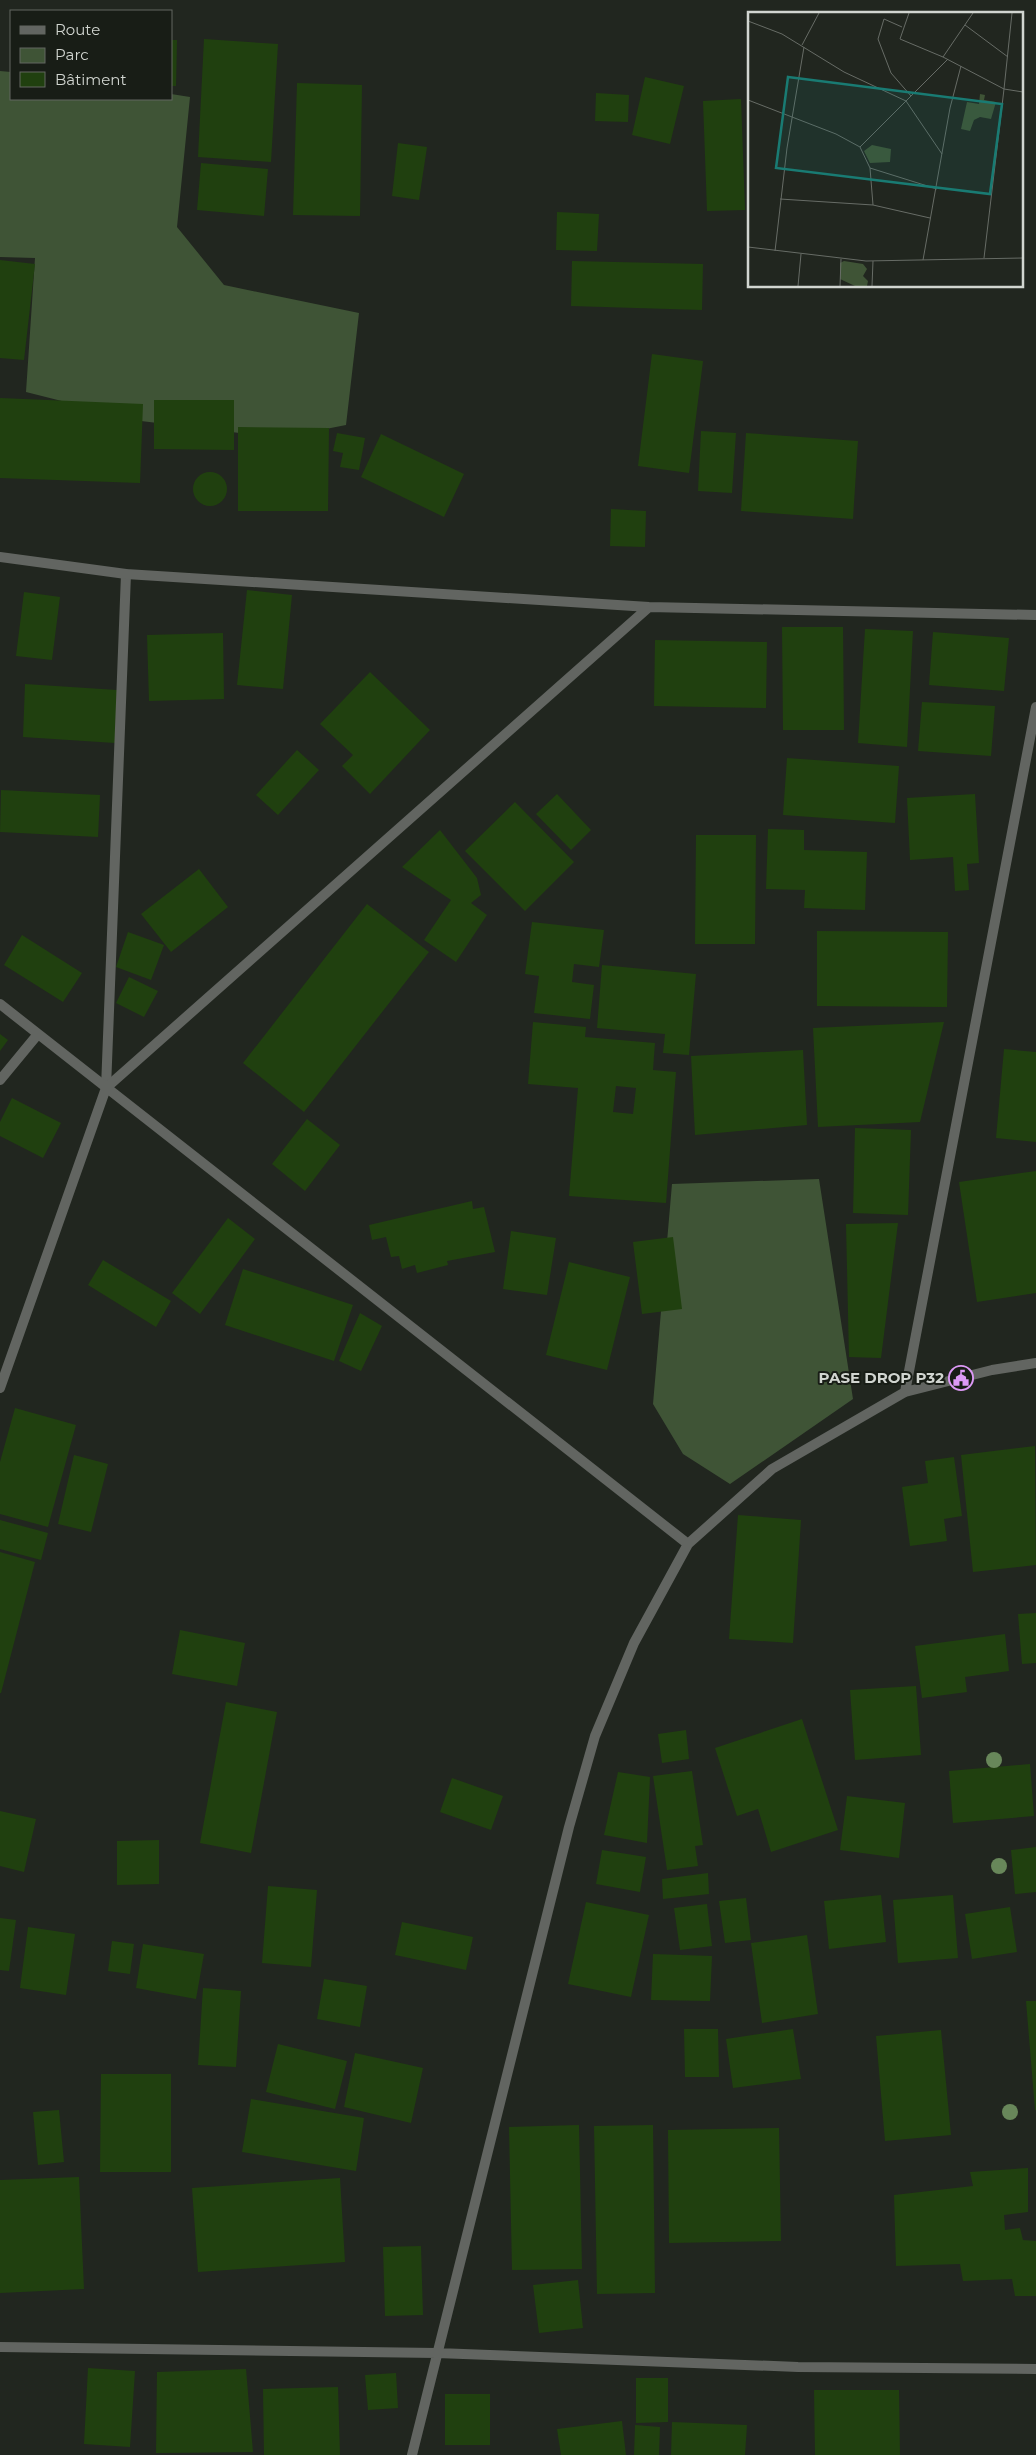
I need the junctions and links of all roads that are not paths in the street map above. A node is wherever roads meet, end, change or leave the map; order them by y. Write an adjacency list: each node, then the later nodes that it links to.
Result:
1 (0, 557): 2 (street)
2 (126, 574): 3 (street); 9 (street)
3 (649, 607): 4 (street); 9 (street)
4 (1036, 615)
5 (1036, 707): 12 (street)
6 (0, 1004): 7 (street)
7 (38, 1034): 8 (street); 9 (street)
8 (0, 1080)
9 (106, 1088): 11 (street); 13 (street)
10 (1036, 1363): 12 (street)
11 (0, 1388)
12 (905, 1392): 13 (street)
13 (688, 1544): 15 (street)
14 (0, 2347): 15 (street)
15 (436, 2353): 16 (street); 17 (street)
16 (1036, 2369)
17 (412, 2455)

